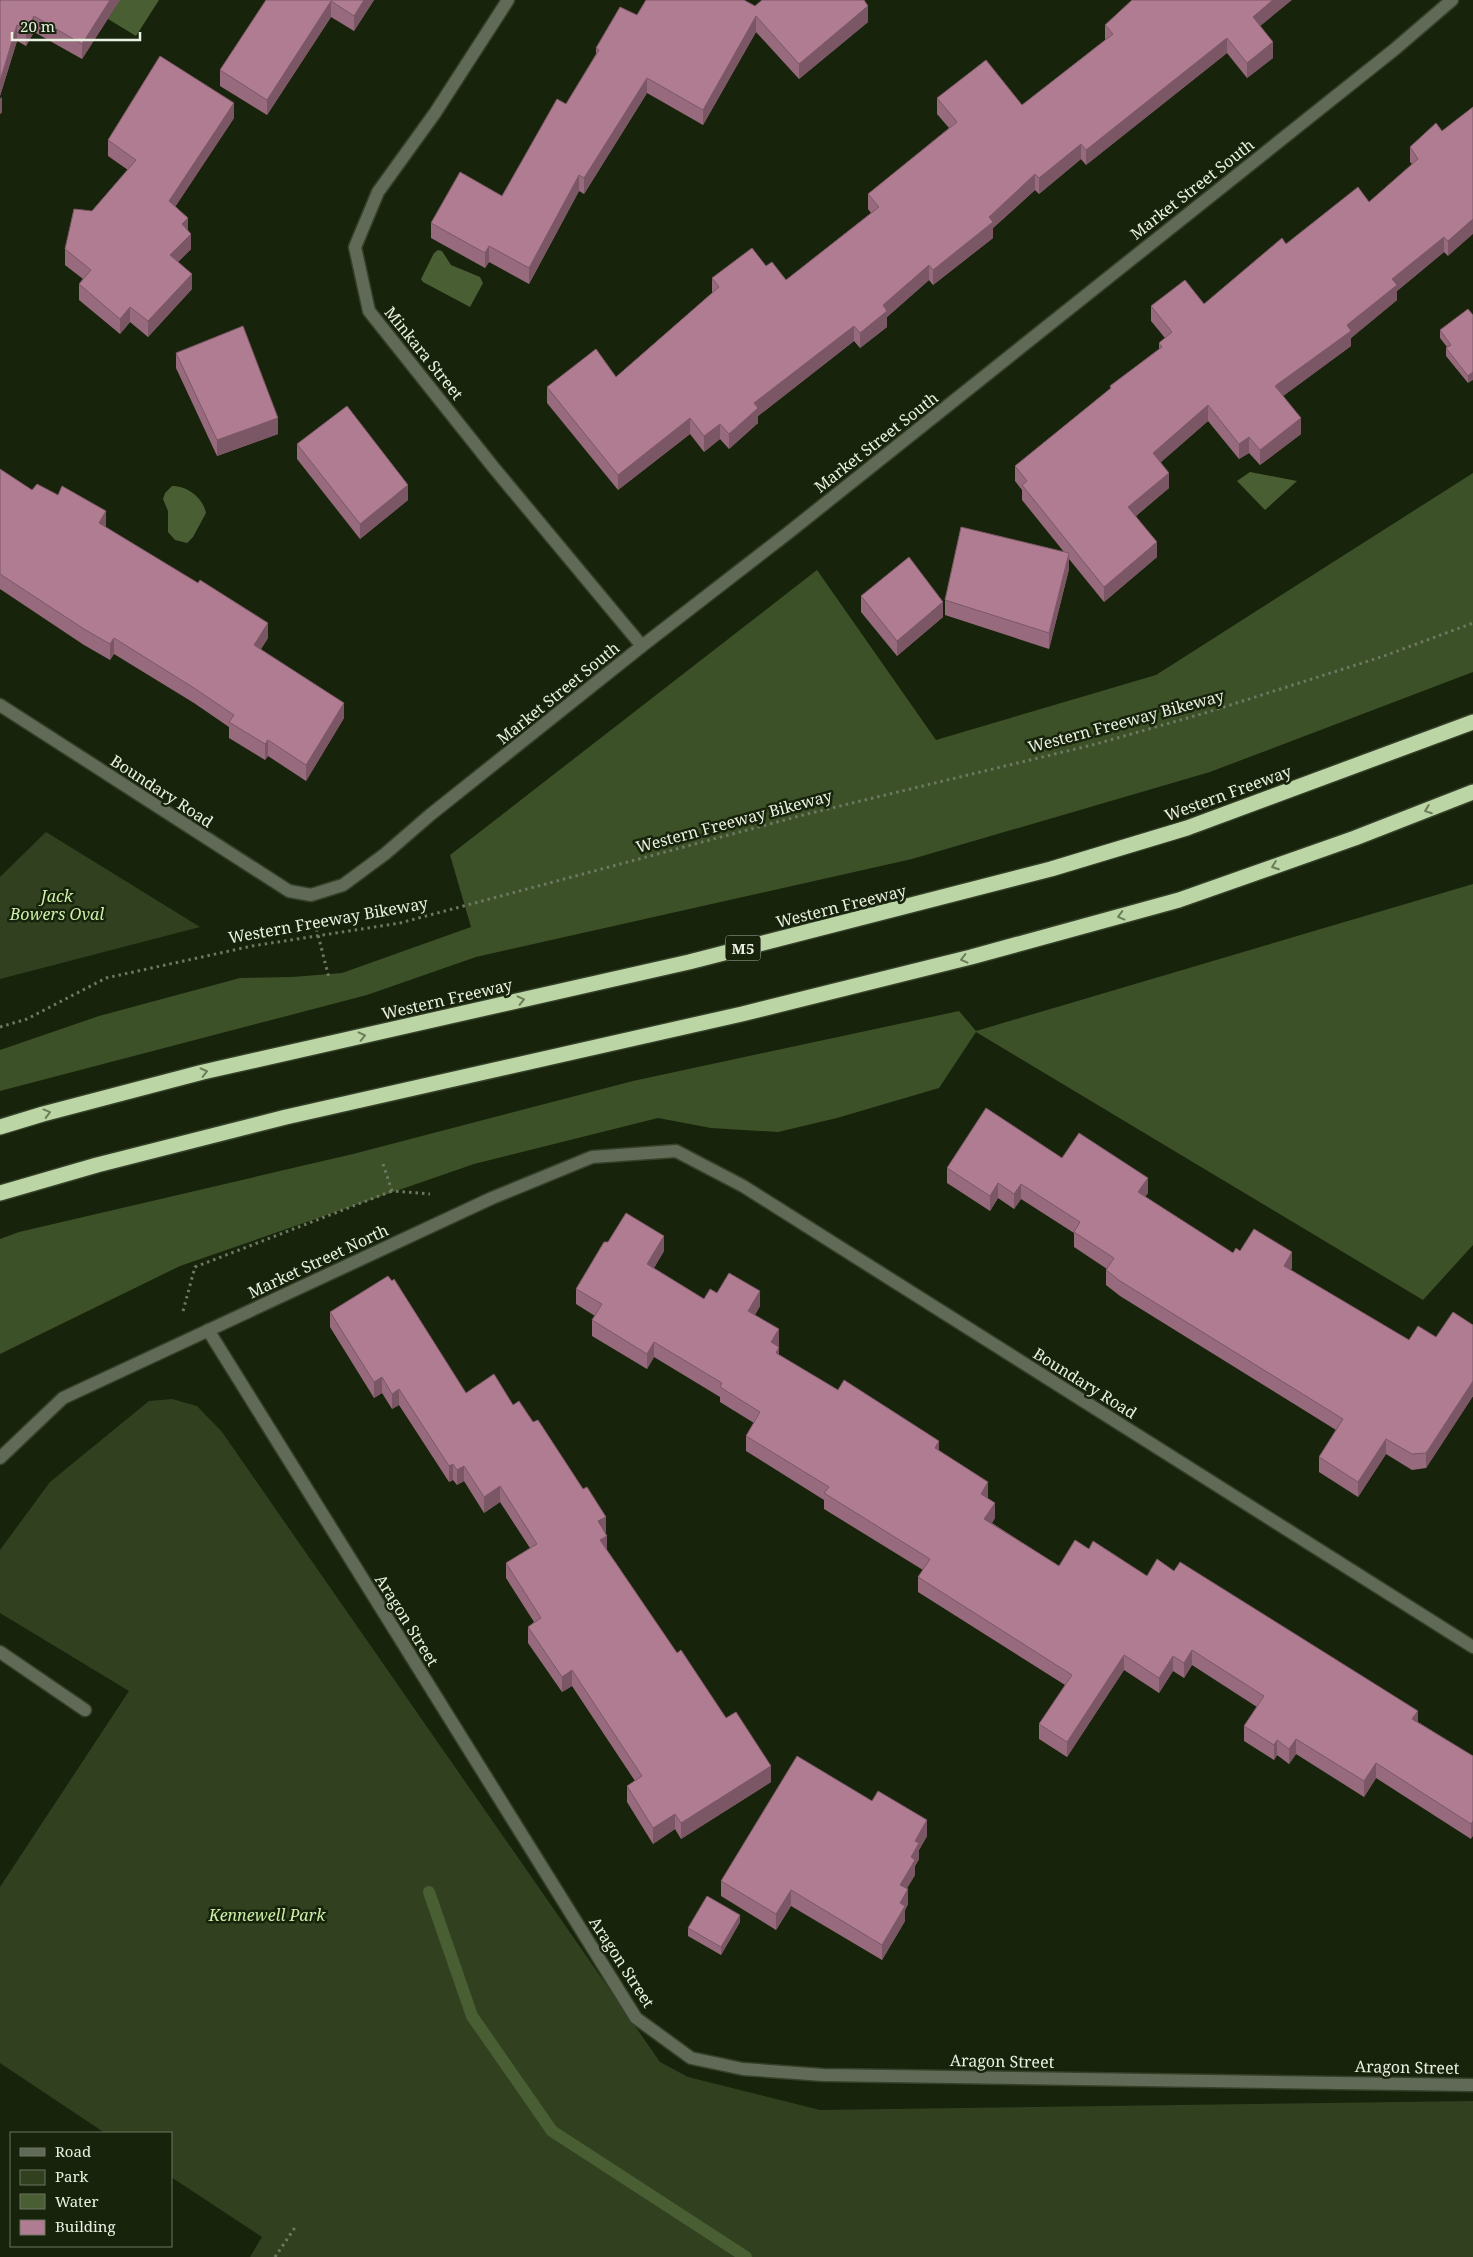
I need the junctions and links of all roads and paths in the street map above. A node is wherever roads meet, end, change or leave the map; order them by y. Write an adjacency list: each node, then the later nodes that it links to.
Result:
1 (508, 0): 4 (street, Minkara Street)
2 (1452, 0): 4 (street, Market Street South)
3 (1473, 623): 9 (path, Western Freeway Bikeway)
4 (642, 646): 8 (street, Market Street South)
5 (0, 705): 8 (street, Boundary Road)
6 (1473, 722): 12 (highway, Western Freeway / M5, one-way to 6)
7 (1473, 792): 16 (highway, one-way to 16)
8 (311, 895)
9 (317, 935): 10 (path); 11 (path, Western Freeway Bikeway)
10 (329, 978)
11 (0, 1027)
12 (0, 1127)
13 (676, 1151): 18 (street, Market Street North); 21 (street, Boundary Road)
14 (383, 1164): 15 (path)
15 (392, 1192): 17 (path); 19 (path)
16 (0, 1193)
17 (437, 1194)
18 (208, 1330): 19 (street, Market Street North); 24 (street, Aragon Street)
19 (194, 1336): 20 (street, Market Street North)
20 (0, 1458)
21 (1473, 1647)
22 (0, 1652): 23 (street)
23 (85, 1710)
24 (1473, 2085)
25 (296, 2226): 26 (path)
26 (275, 2257)

